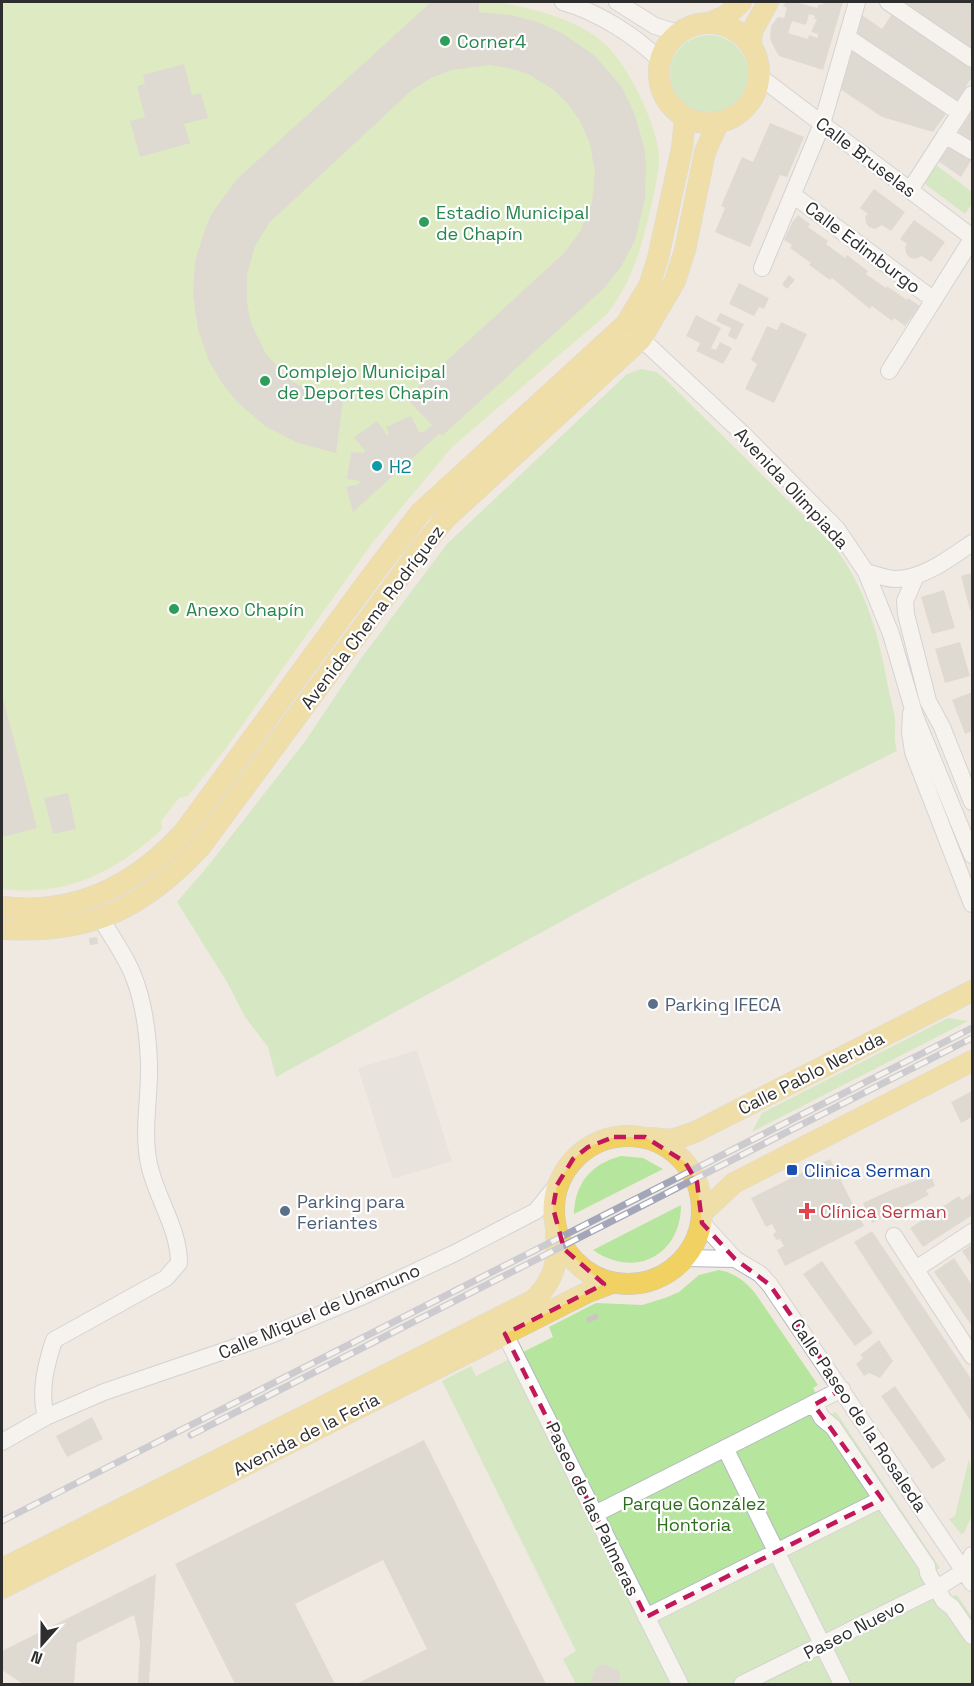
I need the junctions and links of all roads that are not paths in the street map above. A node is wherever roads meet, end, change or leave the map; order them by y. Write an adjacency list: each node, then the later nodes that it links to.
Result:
1 (563, 2): 12 (street)
2 (617, 2): 8 (street)
3 (741, 2): 7 (main road)
4 (768, 2): 10 (main road)
5 (857, 2): 9 (street)
6 (888, 2): 11 (street)
7 (708, 23): 8 (main road); 10 (main road)
8 (678, 33): 12 (main road)
9 (847, 37): 15 (street); 18 (street)
10 (751, 45): 13 (main road)
11 (972, 59)
12 (660, 60): 16 (main road)
13 (760, 76): 17 (main road); 18 (street, Calle Bruselas)
14 (972, 94): 15 (street)
15 (960, 113): 19 (street)
16 (685, 118): 17 (main road); 26 (main road, Avenida Chema Rodríguez)
17 (718, 123): 27 (main road, Avenida Chema Rodríguez)
18 (822, 124): 21 (street, Calle Bruselas); 22 (street)
19 (945, 135): 20 (street); 21 (street)
20 (972, 151)
21 (910, 190): 23 (street, Calle Bruselas)
22 (793, 195): 24 (street); 25 (street, Calle Edimburgo)
23 (972, 238): 25 (street)
24 (762, 268)
25 (933, 300): 28 (street)
26 (626, 324): 27 (street, Avenida Olimpiada); 36 (main road, Avenida Chema Rodríguez)
27 (642, 339): 30 (street, Avenida Olimpiada); 37 (main road, Avenida Chema Rodríguez)
28 (889, 371)
29 (972, 543): 31 (street)
30 (866, 572): 31 (street); 32 (street, Avenida Olimpiada)
31 (916, 576): 32 (street)
32 (919, 702): 33 (street); 34 (street); 35 (street)
33 (972, 802)
34 (972, 855)
35 (972, 904)
36 (2, 908)
37 (101, 919): 38 (main road, Avenida Chema Rodríguez); 55 (street)
38 (2, 929)
39 (972, 991): 41 (main road, Calle Pablo Neruda)
40 (972, 1060): 43 (main road)
41 (645, 1137): 42 (main road); 43 (main road)
42 (557, 1185): 44 (main road); 55 (street, Calle Miguel de Unamuno)
43 (702, 1218): 47 (main road); 48 (street, Calle Paseo de la Rosaleda)
44 (556, 1230): 50 (main road); 62 (main road, Avenida de la Feria)
45 (972, 1232): 49 (street)
46 (894, 1236): 49 (street)
47 (685, 1258): 48 (street); 50 (main road)
48 (735, 1259): 53 (street, Calle Paseo de la Rosaleda)
49 (916, 1269): 52 (street)
50 (612, 1283): 51 (main road, Avenida de la Feria)
51 (505, 1334): 59 (street, Paseo de las Palmeras); 64 (main road, Avenida de la Feria)
52 (972, 1356)
53 (842, 1389): 54 (street); 63 (street, Calle Paseo de la Rosaleda)
54 (814, 1404): 57 (street); 58 (street)
55 (46, 1418): 56 (street, Calle Miguel de Unamuno)
56 (2, 1442)
57 (725, 1448): 59 (street); 60 (street)
58 (882, 1499): 60 (street); 65 (street)
59 (595, 1514): 66 (street, Paseo de las Palmeras)
60 (776, 1552): 66 (street); 68 (street)
61 (972, 1556): 63 (street)
62 (2, 1569)
63 (968, 1577): 65 (street, Paseo Nuevo)
64 (2, 1588)
65 (936, 1588): 67 (street); 68 (street, Paseo Nuevo)
66 (646, 1617): 69 (street, Paseo de las Palmeras)
67 (972, 1636)
68 (822, 1645): 70 (street, Paseo Nuevo); 71 (street)
69 (680, 1684)
70 (742, 1684)
71 (842, 1684)

